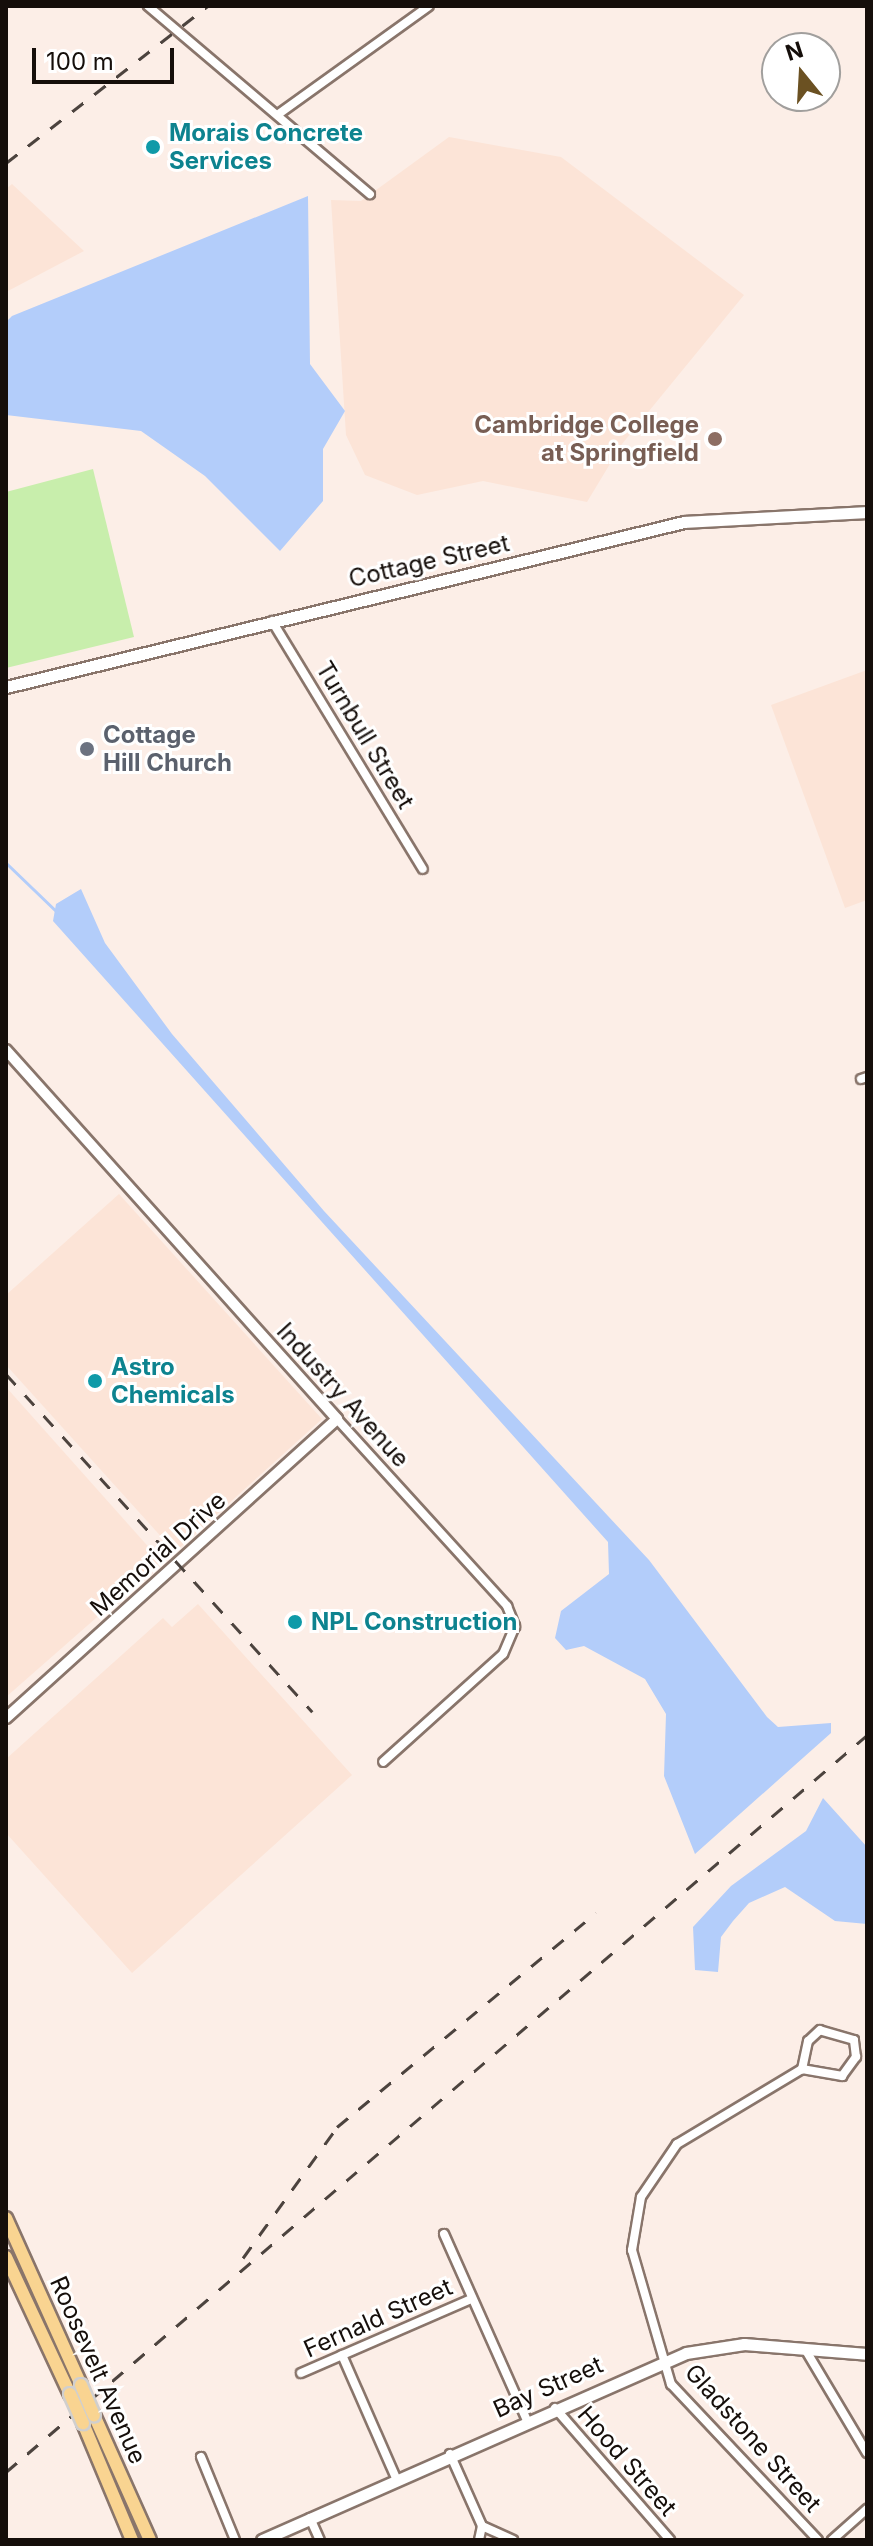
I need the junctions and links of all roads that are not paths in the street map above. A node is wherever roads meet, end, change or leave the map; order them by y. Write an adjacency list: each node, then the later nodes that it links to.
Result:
1 (148, 6): 3 (street)
2 (429, 6): 3 (street)
3 (280, 113): 4 (street)
4 (370, 194)
5 (867, 512): 6 (main road, Cottage Street)
6 (272, 621): 7 (main road, Cottage Street); 8 (street, Turnbull Street)
7 (6, 687)
8 (423, 869)
9 (6, 1050): 10 (street, Industry Avenue)
10 (337, 1419): 11 (street, Memorial Drive); 12 (street, Industry Avenue)
11 (6, 1718)
12 (383, 1762)
13 (802, 2069): 13 (street); 21 (street, Gladstone Street)
14 (6, 2218): 33 (main road, Roosevelt Avenue, bridge)
15 (444, 2234): 17 (street)
16 (6, 2257): 32 (main road, Roosevelt Avenue, bridge)
17 (471, 2299): 20 (street, Fernald Street); 24 (street)
18 (805, 2349): 19 (main road, Bay Street); 21 (main road, Bay Street); 25 (street)
19 (867, 2354)
20 (342, 2355): 22 (street, Fernald Street); 28 (street)
21 (661, 2361): 23 (main road, Bay Street); 40 (street, Gladstone Street)
22 (301, 2373)
23 (555, 2408): 24 (main road, Bay Street); 39 (street, Hood Street)
24 (527, 2420): 26 (main road, Bay Street)
25 (867, 2453)
26 (450, 2454): 28 (main road, Bay Street); 31 (street)
27 (201, 2457): 34 (street)
28 (396, 2478): 30 (main road, Bay Street)
29 (867, 2509): 41 (street)
30 (310, 2518): 35 (main road, Bay Street); 36 (street)
31 (482, 2526): 37 (street); 38 (street)
32 (132, 2540)
33 (150, 2540)
34 (235, 2540)
35 (262, 2540)
36 (320, 2540)
37 (479, 2540)
38 (513, 2540)
39 (670, 2540)
40 (818, 2540)
41 (832, 2540)

